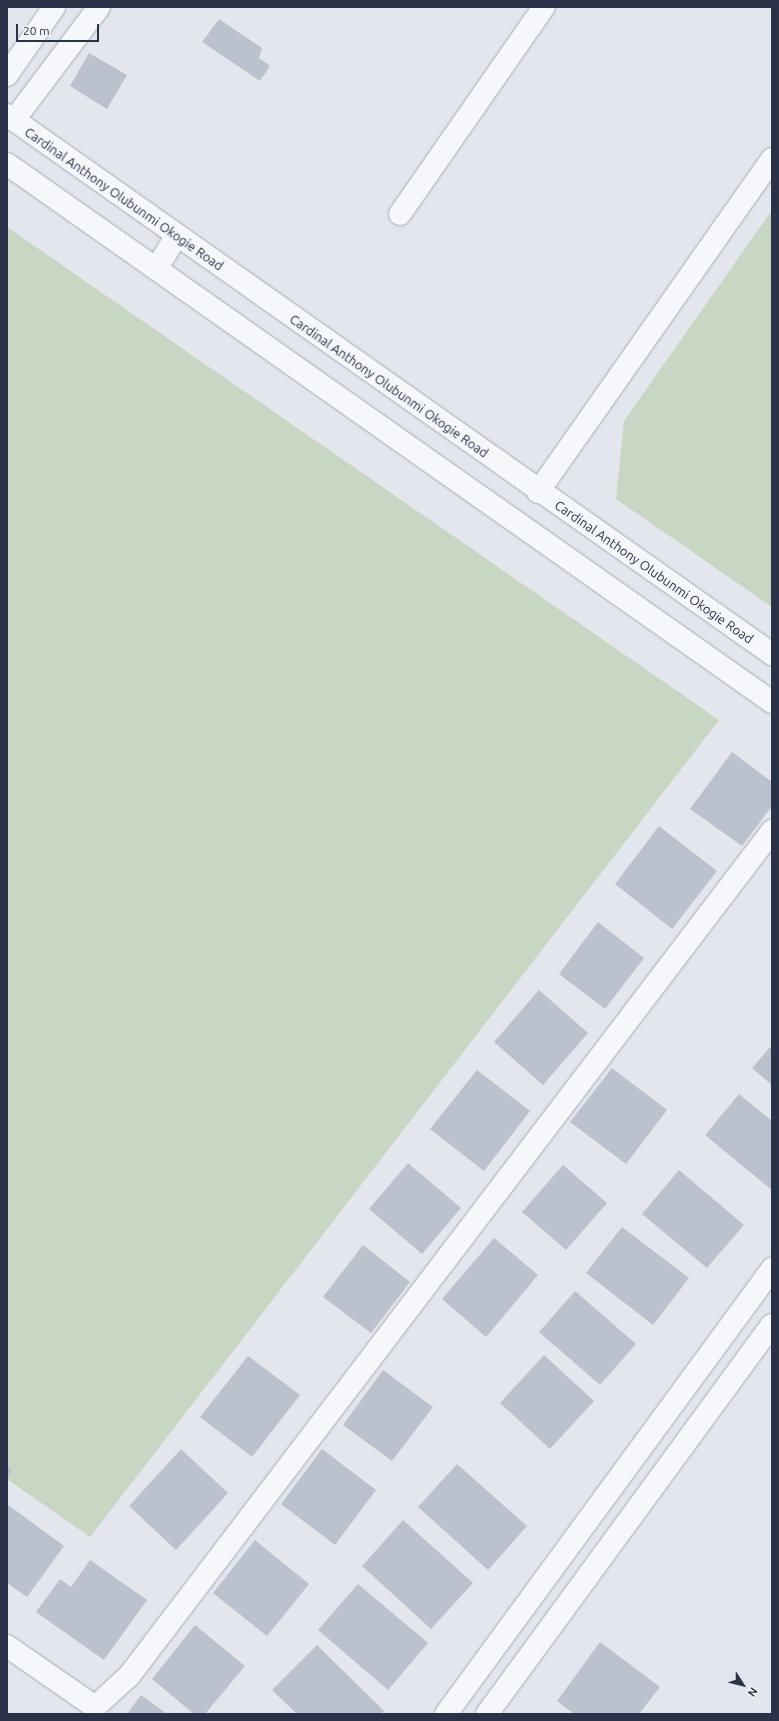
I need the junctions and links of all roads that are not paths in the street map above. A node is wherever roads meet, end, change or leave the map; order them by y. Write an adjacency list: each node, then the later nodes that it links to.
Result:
1 (54, 7): 4 (street)
2 (99, 7): 5 (street)
3 (544, 7): 8 (street)
4 (7, 75)
5 (11, 118): 9 (street, Cardinal Anthony Olubunmi Okogie Road)
6 (772, 159): 11 (street)
7 (7, 164): 10 (street)
8 (400, 214)
9 (177, 236): 10 (street); 11 (street, Cardinal Anthony Olubunmi Okogie Road)
10 (156, 269): 13 (street)
11 (538, 492): 12 (street, Cardinal Anthony Olubunmi Okogie Road)
12 (772, 654)
13 (772, 702)
14 (772, 831): 17 (street)
15 (772, 1269): 18 (street)
16 (772, 1325): 19 (street)
17 (7, 1646)
18 (446, 1714)
19 (487, 1714)

